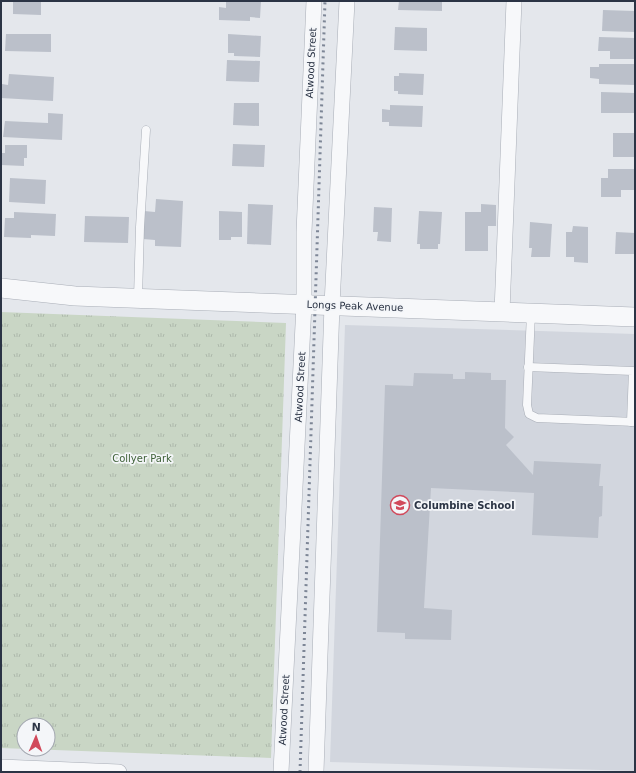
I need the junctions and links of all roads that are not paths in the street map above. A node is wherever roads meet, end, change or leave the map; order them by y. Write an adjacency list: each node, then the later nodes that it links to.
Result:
1 (314, 1): 9 (street, Atwood Street)
2 (347, 1): 10 (street)
3 (514, 1): 11 (street)
4 (146, 130): 8 (lane)
5 (1, 288): 6 (street, Longs Peak Avenue)
6 (76, 296): 7 (street, Longs Peak Avenue); 8 (street, Longs Peak Avenue)
7 (1, 297)
8 (138, 298): 9 (street, Longs Peak Avenue)
9 (304, 304): 10 (street, Longs Peak Avenue); 18 (street, Atwood Street)
10 (332, 305): 11 (street, Longs Peak Avenue); 19 (street)
11 (502, 312): 12 (street, Longs Peak Avenue)
12 (531, 313): 13 (street, Longs Peak Avenue); 14 (lane)
13 (635, 316)
14 (528, 367): 15 (lane); 15 (lane)
15 (633, 422)
16 (1, 767): 17 (street)
17 (119, 772)
18 (281, 772)
19 (316, 772)

